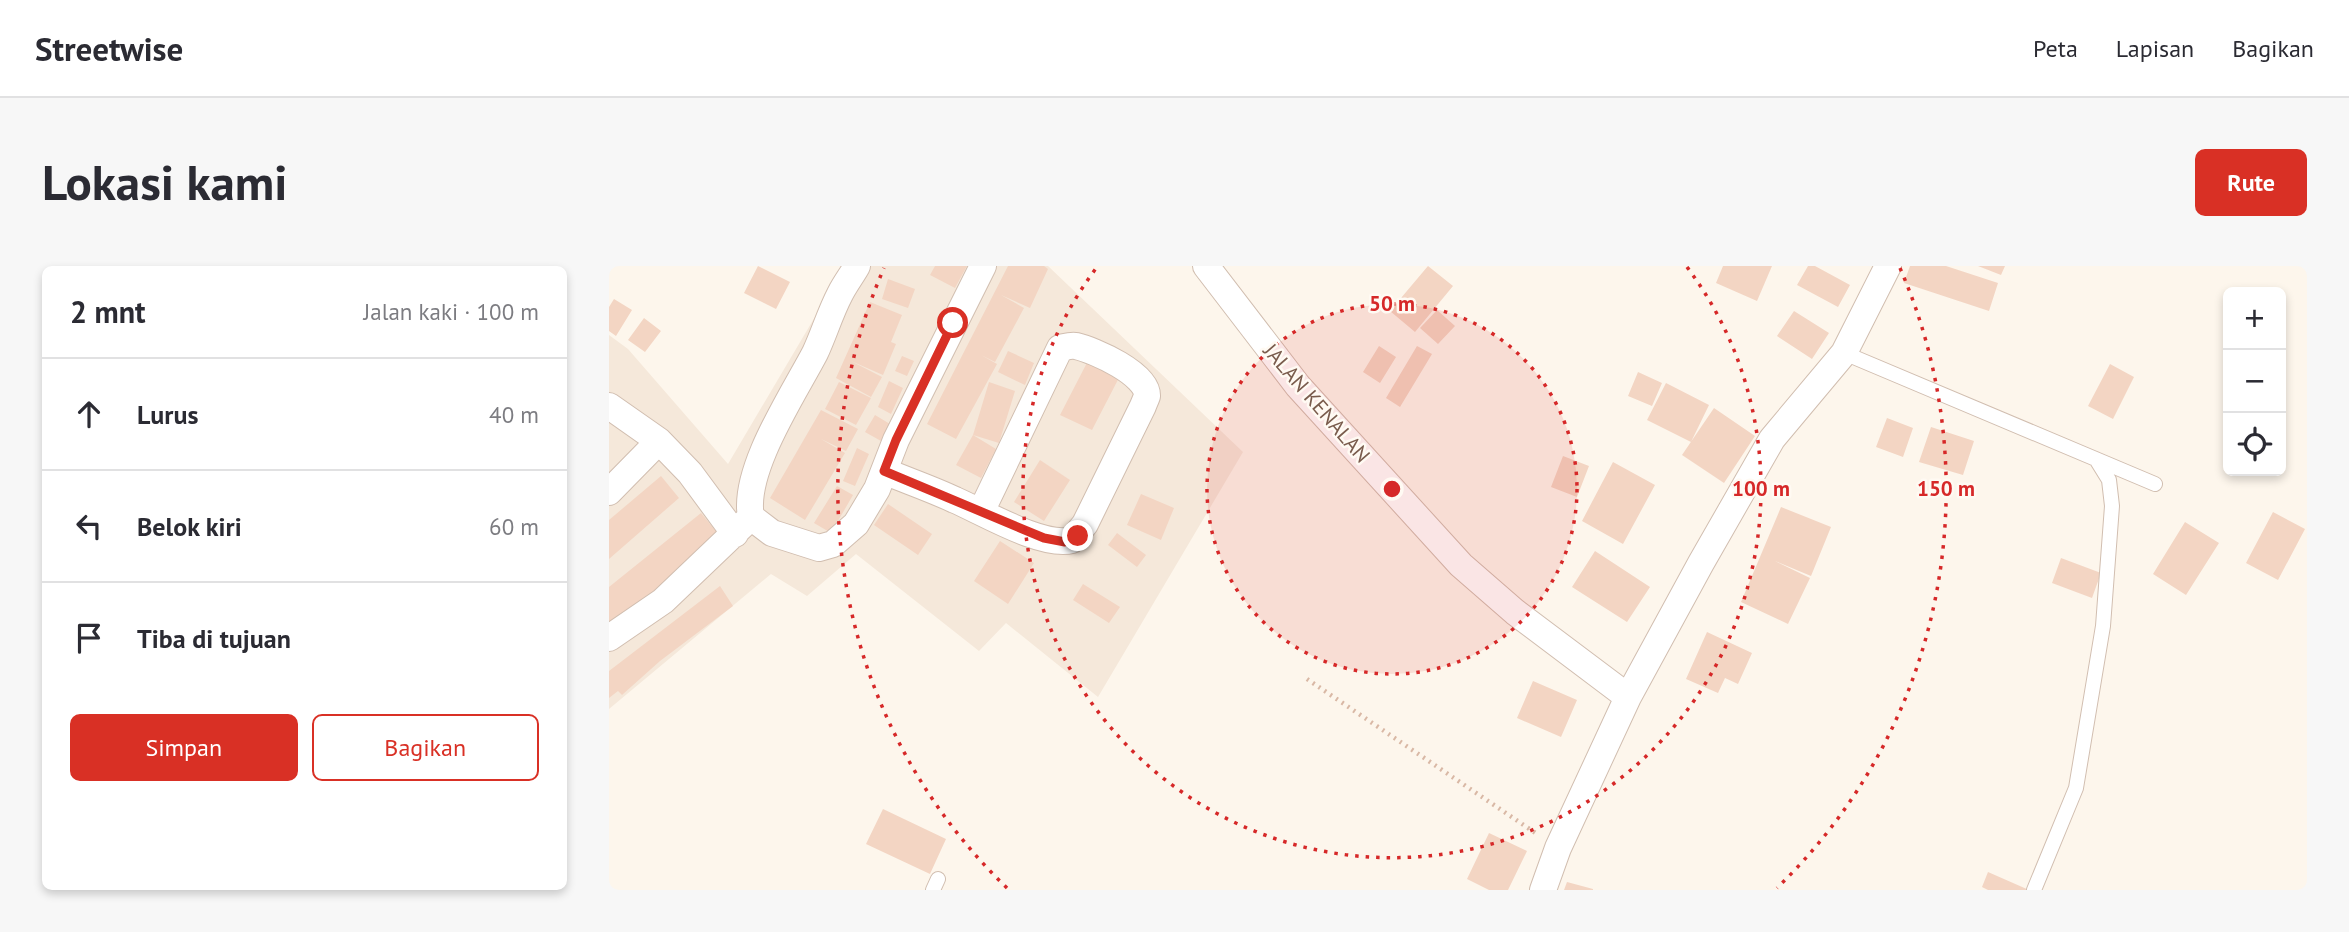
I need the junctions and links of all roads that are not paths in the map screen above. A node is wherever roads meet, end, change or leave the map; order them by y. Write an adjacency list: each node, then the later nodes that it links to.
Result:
1 (857, 266): 13 (street)
2 (983, 266): 9 (street)
3 (1206, 266): 15 (street, JALAN KENALAN)
4 (1888, 266): 5 (street)
5 (1844, 354): 8 (lane); 15 (street)
6 (609, 406): 7 (street)
7 (659, 442): 11 (street); 13 (street)
8 (2096, 459): 10 (lane); 17 (lane)
9 (884, 471): 12 (street); 13 (street)
10 (2155, 484)
11 (609, 492)
12 (981, 512): 12 (street)
13 (743, 525): 14 (street)
14 (609, 638)
15 (1628, 696): 16 (street)
16 (1543, 890)
17 (2034, 890)

